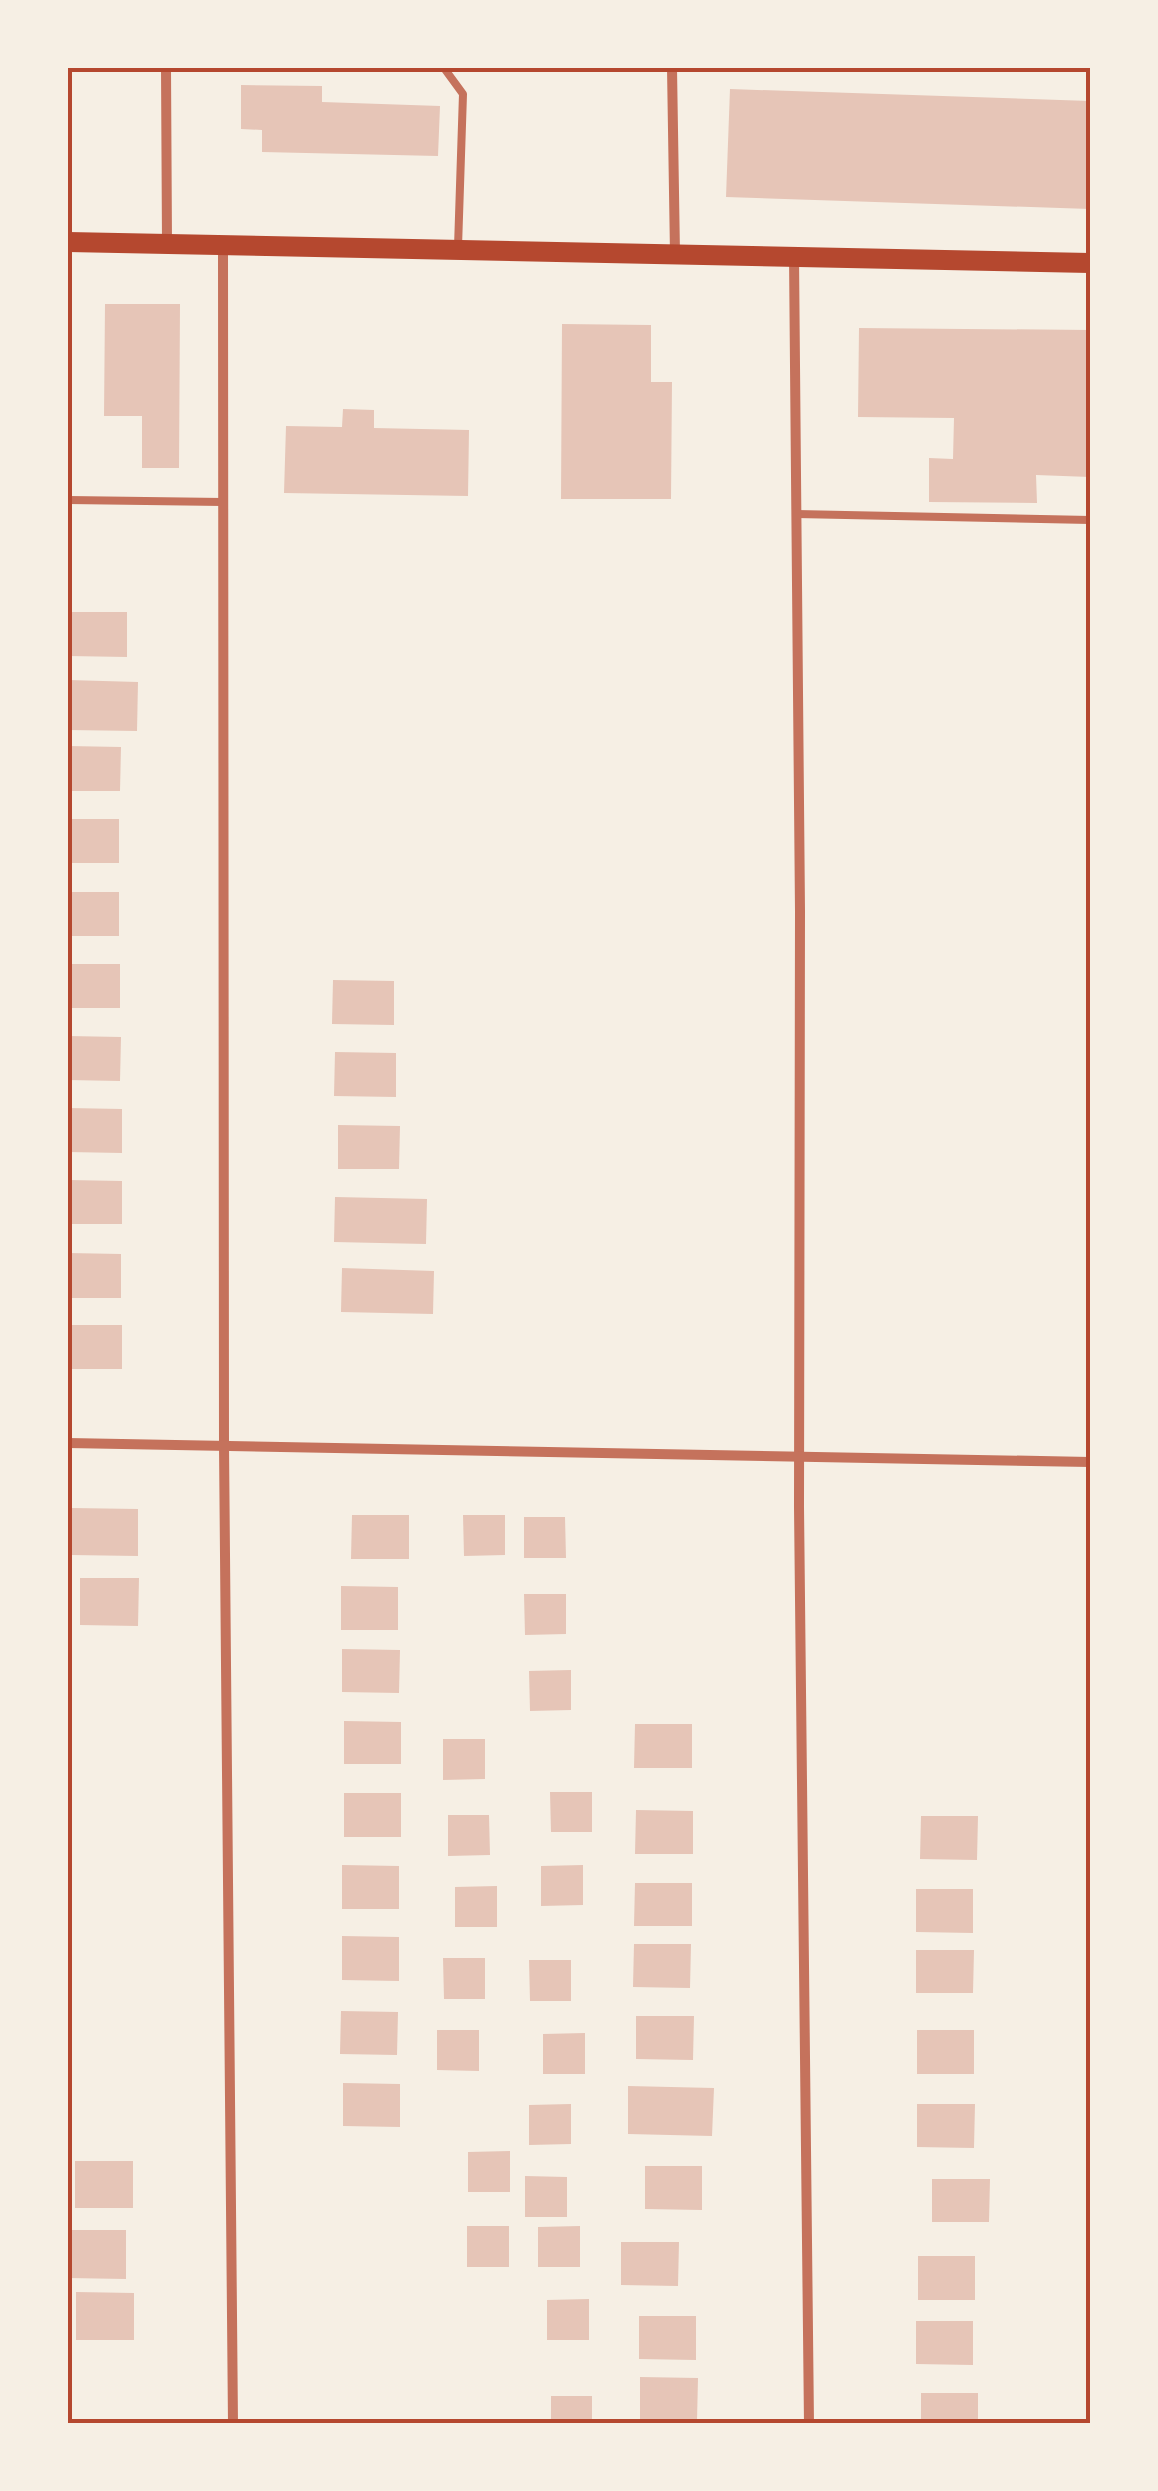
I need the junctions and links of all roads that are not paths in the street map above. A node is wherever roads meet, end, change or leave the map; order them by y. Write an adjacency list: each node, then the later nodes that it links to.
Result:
1 (166, 68): 5 (street)
2 (444, 68): 7 (lane)
3 (672, 68): 8 (street)
4 (68, 242): 5 (main road)
5 (166, 243): 6 (main road)
6 (223, 244): 7 (main road); 12 (street)
7 (458, 249): 8 (main road)
8 (675, 254): 9 (main road)
9 (794, 256): 10 (main road); 13 (street)
10 (1090, 263)
11 (68, 500): 12 (lane)
12 (223, 502): 16 (street)
13 (796, 514): 14 (lane); 17 (street)
14 (1090, 520)
15 (68, 1443): 16 (street)
16 (224, 1446): 17 (street); 19 (street)
17 (799, 1457): 18 (street); 20 (street)
18 (1090, 1462)
19 (233, 2424)
20 (809, 2424)

